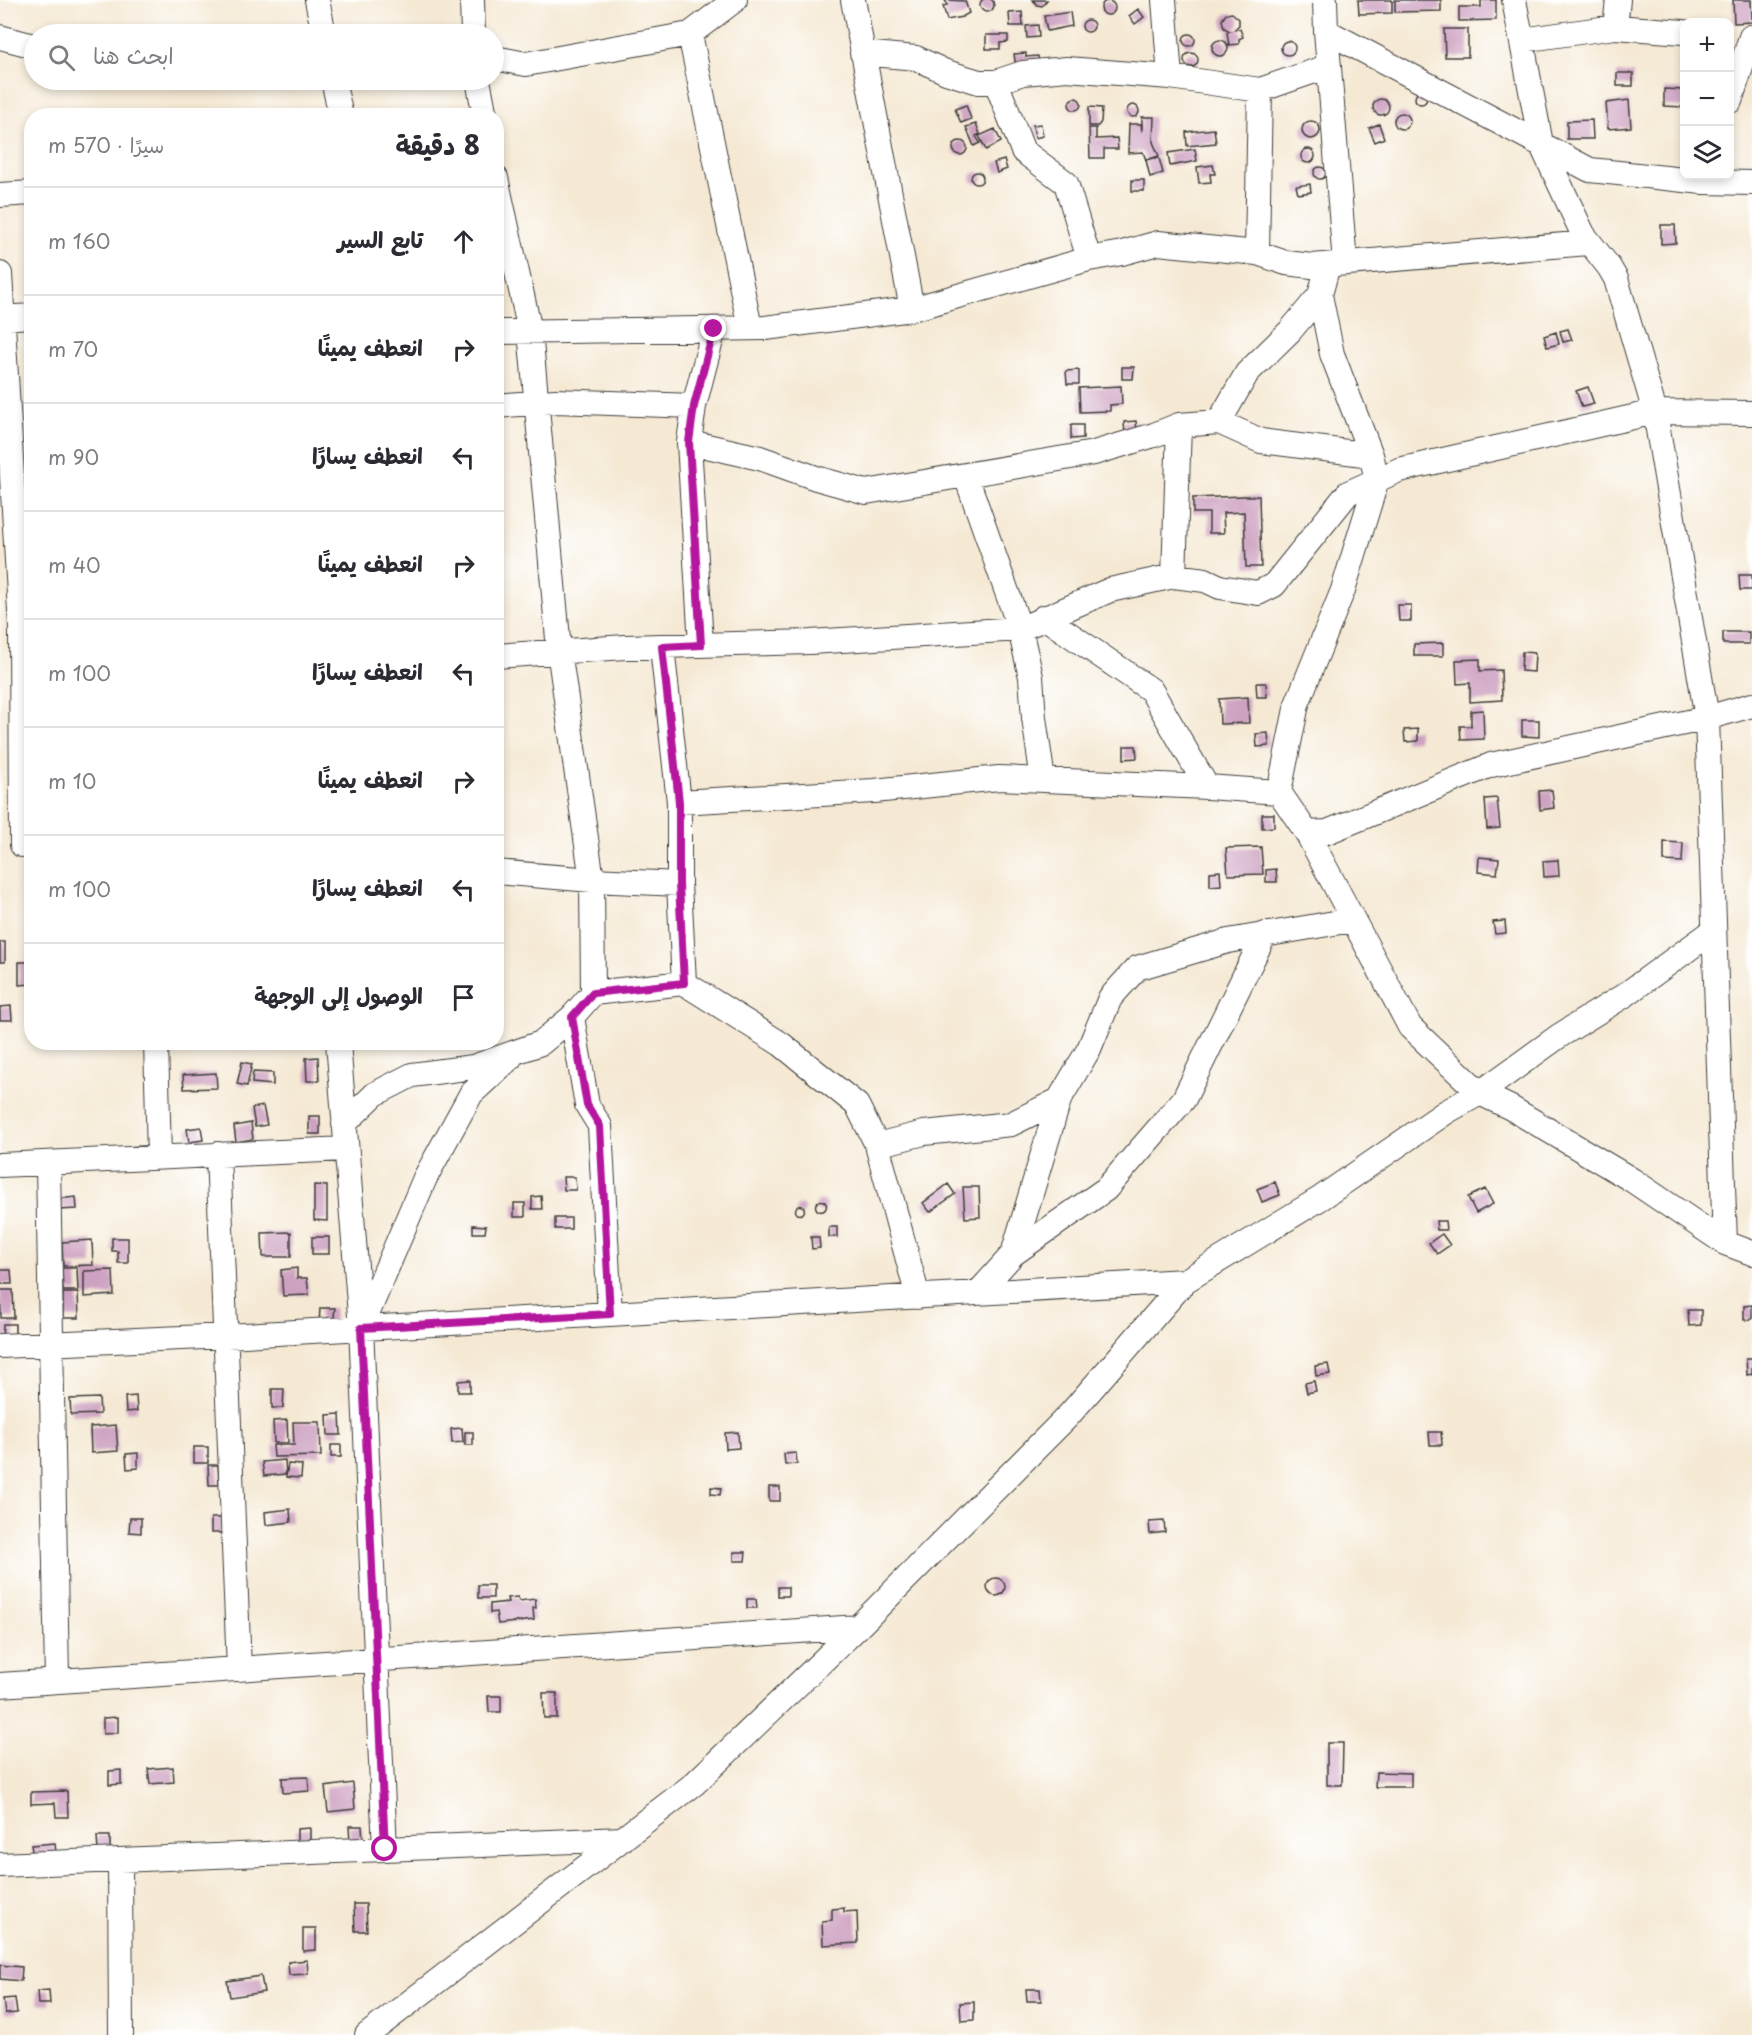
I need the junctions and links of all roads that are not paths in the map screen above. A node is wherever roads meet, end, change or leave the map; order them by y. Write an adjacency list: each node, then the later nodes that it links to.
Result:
1 (317, 0): 9 (street)
2 (472, 0): 10 (street)
3 (735, 0): 14 (street)
4 (853, 0): 19 (street)
5 (1164, 0): 22 (street)
6 (1325, 0): 12 (street)
7 (1514, 0): 17 (street)
8 (1618, 0): 11 (street)
9 (322, 24)
10 (473, 24)
11 (1616, 27): 13 (street); 17 (street)
12 (1326, 31): 21 (street); 30 (street)
13 (1680, 32)
14 (690, 34): 20 (street); 46 (street)
15 (1744, 36): 24 (street)
16 (0, 38): 18 (street)
17 (1522, 40): 30 (street)
18 (24, 44)
19 (862, 53): 23 (street); 43 (street)
20 (504, 60)
21 (1329, 66): 27 (street); 40 (street)
22 (1170, 77): 23 (street); 27 (street)
23 (996, 82): 39 (street)
24 (1734, 82)
25 (335, 90): 28 (street)
26 (480, 90): 29 (street)
27 (1260, 90): 38 (street)
28 (339, 108)
29 (483, 108)
30 (1541, 144): 31 (street); 37 (street)
31 (1680, 177)
32 (1716, 180): 33 (street)
33 (1752, 183)
34 (24, 194): 35 (street)
35 (0, 195)
36 (504, 214): 48 (street)
37 (1588, 243): 40 (street); 53 (street)
38 (1257, 252): 39 (street); 40 (street)
39 (1089, 259): 43 (street)
40 (1336, 264): 42 (street)
41 (0, 274): 45 (street)
42 (1320, 295): 55 (street); 58 (street)
43 (912, 309): 46 (street)
44 (24, 316): 45 (street)
45 (1, 317): 64 (street)
46 (750, 328): 47 (street)
47 (714, 329): 48 (street); 52 (street)
48 (530, 331): 49 (street); 50 (street)
49 (504, 332)
50 (538, 402): 51 (street); 52 (street); 67 (street)
51 (504, 405)
52 (694, 406): 57 (street)
53 (1654, 412): 54 (street); 60 (street); 70 (street)
54 (1752, 413)
55 (1219, 422): 56 (street); 58 (street)
56 (1179, 425): 59 (street); 61 (street)
57 (689, 442): 59 (street); 65 (street)
58 (1371, 455): 60 (street)
59 (966, 476): 63 (street)
60 (1377, 479): 61 (street); 73 (street)
61 (1174, 576): 62 (street)
62 (1044, 617): 63 (street); 72 (street)
63 (1020, 628): 65 (street); 71 (street)
64 (18, 629): 76 (street)
65 (701, 645): 66 (street)
66 (662, 647): 67 (street); 74 (street)
67 (559, 650): 68 (street); 78 (street)
68 (504, 655)
69 (1752, 705): 70 (street)
70 (1707, 718): 75 (street); 81 (street)
71 (1043, 780): 72 (street); 74 (street)
72 (1208, 787): 73 (street)
73 (1279, 792): 75 (street)
74 (679, 802): 79 (street)
75 (1307, 833): 80 (street)
76 (18, 846)
77 (504, 873): 78 (street)
78 (592, 880): 79 (street); 84 (street)
79 (679, 884): 83 (street)
80 (1352, 920): 82 (street); 89 (street)
81 (1713, 931): 89 (street); 98 (street)
82 (1265, 934): 90 (street); 100 (street)
83 (684, 983): 84 (street); 92 (street)
84 (593, 993): 85 (street)
85 (572, 1017): 88 (street); 104 (street)
86 (156, 1050): 95 (street)
87 (339, 1050): 91 (street)
88 (519, 1051): 91 (street); 105 (street)
89 (1480, 1093): 98 (street); 101 (street)
90 (1059, 1100): 92 (street); 100 (street)
91 (344, 1124): 93 (street)
92 (877, 1145): 103 (street)
93 (346, 1149): 94 (street); 105 (street)
94 (218, 1154): 95 (street); 106 (street)
95 (159, 1157): 96 (street)
96 (48, 1163): 97 (street); 107 (street)
97 (0, 1165)
98 (1725, 1243): 99 (street)
99 (1752, 1253)
100 (1013, 1254): 102 (street)
101 (1185, 1281): 102 (street); 109 (street)
102 (978, 1293): 103 (street)
103 (918, 1297): 104 (street)
104 (610, 1314): 105 (street)
105 (361, 1328): 106 (street); 110 (street)
106 (227, 1336): 107 (street); 111 (street)
107 (50, 1344): 108 (street); 112 (street)
108 (0, 1346)
109 (858, 1627): 110 (street); 114 (street)
110 (377, 1660): 111 (street); 115 (street)
111 (239, 1669): 112 (street)
112 (57, 1680): 113 (street)
113 (0, 1685)
114 (623, 1839): 115 (street); 119 (street)
115 (385, 1849): 116 (street)
116 (120, 1860): 117 (street); 118 (street)
117 (0, 1864)
118 (121, 2035)
119 (367, 2035)

